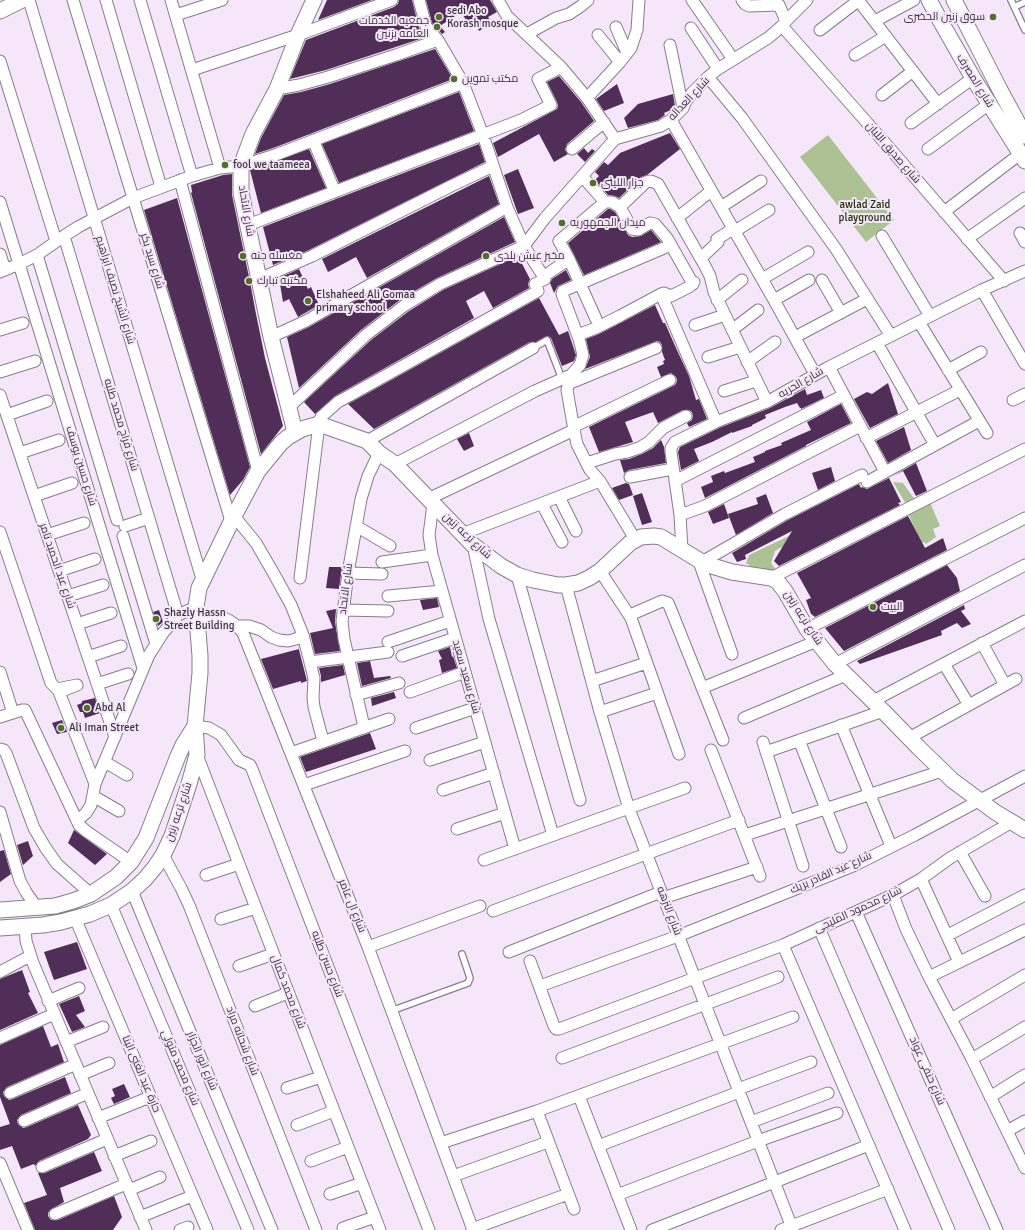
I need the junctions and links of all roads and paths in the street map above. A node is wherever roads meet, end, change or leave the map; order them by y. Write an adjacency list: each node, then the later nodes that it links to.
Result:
1 (22, 0): 24 (street)
2 (28, 0): 84 (street, شارع الشيخ نصيف ابراهيم)
3 (73, 0): 75 (street, شارع سيد بكر)
4 (106, 0): 72 (street)
5 (140, 0): 68 (street)
6 (171, 0): 25 (street)
7 (314, 0): 33 (street, شارع الاتحاد)
8 (392, 0): 33 (street)
9 (419, 0): 36 (street)
10 (498, 0): 32 (street)
11 (588, 0): 32 (street)
12 (639, 0): 39 (street)
13 (692, 0): 40 (street)
14 (742, 0): 27 (street, شارع صديق اللبان)
15 (807, 0): 27 (street, شارع العداله)
16 (859, 0): 26 (street); 30 (street)
17 (914, 0): 26 (street)
18 (929, 0): 47 (street, شارع المصرف)
19 (954, 0): 59 (street, شارع المصرف)
20 (1011, 0): 23 (lane)
21 (216, 1): 25 (street)
22 (1025, 2): 23 (lane)
23 (1014, 7): 31 (lane)
24 (0, 11)
25 (176, 15): 44 (street)
26 (875, 21): 35 (street)
27 (784, 24): 40 (street, شارع العداله); 83 (street, شارع صديق اللبان)
28 (616, 27): 39 (street)
29 (691, 28): 43 (street)
30 (820, 30)
31 (1025, 30)
32 (527, 34): 42 (street)
33 (298, 35): 44 (street); 49 (street, شارع الاتحاد)
34 (598, 35): 39 (street)
35 (886, 36): 38 (street); 45 (street)
36 (438, 40): 48 (street); 49 (street)
37 (670, 45): 54 (street)
38 (855, 55)
39 (623, 58): 51 (street)
40 (733, 59): 43 (street, شارع العداله)
41 (0, 61): 89 (street, شارع فراج محمد طلبه)
42 (561, 67): 51 (street); 58 (street)
43 (718, 69): 46 (street, شارع العداله)
44 (192, 70): 67 (street)
45 (913, 71): 50 (street); 52 (street)
46 (708, 77): 54 (street, شارع العداله); 111 (street)
47 (972, 78): 52 (street); 53 (street, شارع المصرف)
48 (463, 83): 58 (street); 61 (street)
49 (277, 89): 65 (street, شارع الاتحاد)
50 (882, 95)
51 (587, 98): 56 (street)
52 (938, 104): 57 (street)
53 (989, 104): 63 (street); 64 (street, شارع المصرف)
54 (683, 108): 55 (street, شارع العداله)
55 (671, 120): 60 (street, شارع العداله); 73 (street)
56 (604, 122): 60 (street); 62 (street)
57 (911, 123)
58 (483, 135): 66 (street); 74 (street)
59 (1025, 136)
60 (615, 139): 69 (street)
61 (313, 140): 65 (street); 74 (street)
62 (572, 149)
63 (928, 149)
64 (1023, 157): 83 (street)
65 (241, 166): 67 (street); 86 (street, شارع الاتحاد)
66 (493, 166): 79 (street); 102 (street)
67 (220, 168): 68 (street)
68 (192, 176): 70 (street)
69 (582, 176): 78 (street); 92 (street)
70 (180, 180): 72 (street); 174 (street)
71 (761, 181): 81 (street)
72 (161, 187): 75 (street)
73 (711, 191): 81 (street); 85 (street)
74 (335, 192): 86 (street)
75 (132, 198): 84 (street); 186 (street, شارع سيد بكر)
76 (1025, 198): 90 (street)
77 (0, 202): 98 (street, شارع حسين يوسف)
78 (605, 202): 80 (street); 97 (street)
79 (507, 206): 92 (street); 126 (street)
80 (620, 207): 85 (street); 91 (street)
81 (721, 207): 87 (street)
82 (769, 210): 87 (street)
83 (944, 212): 90 (street, شارع صديق اللبان)
84 (93, 218): 89 (street); 211 (street, شارع الشيخ نصيف ابراهيم)
85 (677, 218): 96 (street)
86 (248, 225): 102 (street, شارع الاتحاد)
87 (734, 230): 96 (street); 103 (street)
88 (882, 236): 117 (street)
89 (60, 238): 95 (street); 185 (street, شارع فراج محمد طلبه)
90 (967, 239): 107 (street, شارع صديق اللبان)
91 (671, 245): 108 (street); 110 (street)
92 (524, 246): 101 (street); 153 (street)
93 (808, 252): 103 (street)
94 (0, 254): 99 (street)
95 (37, 255): 98 (street); 190 (street)
96 (701, 258): 112 (street)
97 (570, 259): 101 (street); 108 (street)
98 (19, 264): 99 (street); 242 (street, شارع حسين يوسف)
99 (2, 271)
100 (1025, 271): 107 (street, شارع الحريه)
101 (543, 277): 159 (street)
102 (260, 279): 126 (street, شارع الاتحاد)
103 (762, 279): 113 (street)
104 (742, 280): 112 (street)
105 (809, 280): 113 (street)
106 (822, 280): 115 (street)
107 (1004, 281): 109 (street, شارع الحريه)
108 (581, 284): 118 (street); 124 (street)
109 (982, 290): 117 (street, شارع الحريه); 137 (street)
110 (661, 294): 124 (street); 158 (street)
111 (867, 299): 115 (street); 125 (street)
112 (717, 300): 116 (street)
113 (774, 300): 127 (street)
114 (758, 310): 123 (street)
115 (841, 313): 127 (street)
116 (725, 315): 121 (street); 123 (street)
117 (930, 316): 119 (street, شارع الحريه)
118 (596, 319)
119 (919, 322): 125 (street, شارع الحريه); 139 (street)
120 (23, 323): 122 (street)
121 (695, 325)
122 (0, 330)
123 (732, 330): 130 (street)
124 (578, 335): 142 (street)
125 (891, 336): 129 (street, شارع الحريه)
126 (271, 337): 153 (street, شارع الاتحاد)
127 (795, 337): 141 (street)
128 (775, 342): 136 (street)
129 (877, 343): 138 (street, شارع الحريه); 154 (street)
130 (740, 347): 134 (street); 136 (street)
131 (533, 348): 142 (lane); 166 (street)
132 (656, 348): 142 (street)
133 (981, 352): 139 (street)
134 (708, 357)
135 (35, 361): 140 (street)
136 (747, 362): 144 (street)
137 (1025, 364)
138 (829, 367): 141 (street, شارع الحريه); 149 (street)
139 (948, 370): 145 (street)
140 (0, 372)
141 (815, 374): 152 (street, شارع الحريه)
142 (567, 380): 161 (street); 172 (street)
143 (670, 380): 161 (street)
144 (756, 381): 146 (street); 152 (street)
145 (960, 390): 154 (street); 157 (street)
146 (724, 391)
147 (1025, 394): 150 (street)
148 (0, 395): 155 (street, شارع عبد الحميد تامر)
149 (844, 395): 160 (street); 178 (street)
150 (1013, 400)
151 (47, 401): 155 (street)
152 (767, 402): 158 (street, شارع الحريه)
153 (288, 408): 162 (street, شارع الاتحاد)
154 (917, 412): 164 (street); 167 (street)
155 (7, 415): 169 (street, شارع عبد الحميد تامر)
156 (686, 416): 171 (street)
157 (980, 421): 163 (street); 167 (street)
158 (716, 422): 173 (street, شارع الحريه)
159 (319, 424): 162 (street, شارع ترعه زنين); 166 (street, شارع ترعه زنين); 209 (street)
160 (860, 426): 164 (street); 184 (street)
161 (573, 429): 171 (street); 182 (street)
162 (295, 432): 174 (street, شارع ترعه زنين)
163 (987, 434)
164 (866, 438): 175 (street)
165 (59, 440): 169 (street)
166 (367, 441): 170 (street, شارع ترعه زنين)
167 (935, 445): 175 (street)
168 (1025, 449): 210 (street)
169 (20, 453): 180 (street, شارع عبد الحميد تامر)
170 (380, 453): 172 (street, شارع ترعه زنين); 189 (street, شارع الاتحاد)
171 (587, 463): 177 (street)
172 (395, 464): 182 (street, شارع ترعه زنين)
173 (673, 469): 176 (street); 178 (street, شارع الحريه)
174 (258, 471): 186 (street, شارع ترعه زنين)
175 (884, 472): 201 (street)
176 (630, 477)
177 (600, 481): 181 (street); 194 (street)
178 (675, 481): 184 (street, شارع الحريه)
179 (72, 483): 180 (street)
180 (34, 496): 193 (street, شارع عبد الحميد تامر)
181 (559, 497): 183 (street); 191 (street)
182 (430, 502): 195 (street, شارع ترعه زنين); 199 (street, شارع سعيد سعيد)
183 (542, 504): 195 (street); 196 (street)
184 (680, 515): 198 (street, شارع الحريه)
185 (149, 518): 190 (street); 221 (street, شارع فراج محمد طلبه)
186 (232, 518): 211 (street, شارع ترعه زنين); 228 (street)
187 (1025, 518): 227 (street)
188 (84, 523): 193 (street)
189 (356, 526): 197 (street); 206 (street, شارع الاتحاد)
190 (122, 527): 232 (street)
191 (576, 531)
192 (0, 532): 251 (street)
193 (47, 535): 204 (street, شارع عبد الحميد تامر)
194 (635, 539): 198 (street); 205 (street, شارع ترعه زنين)
195 (468, 540): 208 (street, شارع ترعه زنين); 306 (street)
196 (562, 542)
197 (390, 546)
198 (682, 550): 201 (street)
199 (432, 555): 202 (street); 214 (street, شارع سعيد سعيد)
200 (95, 559): 204 (street)
201 (700, 560): 210 (street); 234 (street)
202 (382, 562)
203 (1025, 565): 240 (street)
204 (59, 571): 215 (street, شارع عبد الحميد تامر)
205 (600, 571): 213 (street, شارع ترعه زنين); 222 (street)
206 (348, 573): 207 (street); 217 (street, شارع الاتحاد)
207 (382, 574)
208 (517, 575): 213 (street, شارع ترعه زنين); 293 (street)
209 (300, 578)
210 (771, 578): 227 (street, شارع ترعه زنين)
211 (202, 580): 218 (street, شارع ترعه زنين)
212 (103, 585): 215 (street)
213 (566, 585): 249 (street, شارع النزهه)
214 (442, 591): 216 (street); 224 (street, شارع سعيد سعيد)
215 (68, 596): 225 (street, شارع عبد الحميد تامر)
216 (388, 596)
217 (343, 610): 219 (street); 237 (street, شارع الاتحاد)
218 (196, 611): 221 (street); 226 (street); 266 (street, شارع ترعه زنين)
219 (388, 611)
220 (111, 613): 225 (street)
221 (178, 615): 232 (street)
222 (630, 615): 239 (street); 253 (street)
223 (1025, 620): 231 (street)
224 (450, 621): 229 (street, شارع سعيد سعيد); 237 (street)
225 (77, 624): 236 (street, شارع عبد الحميد تامر)
226 (237, 626): 228 (street); 278 (street, شارع ال عامر)
227 (807, 629): 230 (street, شارع ترعه زنين)
228 (303, 635): 238 (street)
229 (455, 638): 235 (street); 244 (street, شارع سعيد سعيد)
230 (817, 641): 240 (street, شارع ترعه زنين); 253 (street)
231 (982, 643): 241 (street); 252 (street)
232 (156, 644): 242 (street)
233 (121, 646): 236 (street)
234 (732, 654)
235 (402, 656)
236 (88, 657): 248 (street, شارع عبد الحميد تامر)
237 (348, 657): 238 (street); 256 (street, شارع الاتحاد)
238 (310, 662): 273 (street)
239 (646, 663): 249 (street); 255 (street)
240 (835, 664): 246 (street, شارع ترعه زنين)
241 (944, 664): 257 (street); 258 (street)
242 (143, 668): 269 (street)
243 (0, 672): 261 (street)
244 (465, 672): 254 (street); 259 (street, شارع سعيد سعيد)
245 (128, 674): 248 (street)
246 (846, 675): 258 (street, شارع ترعه زنين); 263 (street)
247 (1016, 679): 252 (street)
248 (96, 682): 251 (street); 269 (street, شارع عبد الحميد تامر)
249 (592, 682): 260 (street, شارع النزهه)
250 (399, 683): 256 (street)
251 (78, 685): 287 (street)
252 (1005, 685): 257 (street)
253 (702, 688): 271 (street)
254 (410, 692)
255 (657, 693): 260 (street); 279 (street)
256 (356, 695): 267 (street, شارع الاتحاد)
257 (969, 705): 270 (street)
258 (878, 706): 265 (street); 270 (street, شارع ترعه زنين)
259 (475, 708): 268 (street); 274 (street, شارع سعيد سعيد)
260 (600, 712): 295 (street, شارع النزهه)
261 (13, 713): 262 (street); 301 (street)
262 (0, 717)
263 (744, 718)
264 (388, 719): 267 (street)
265 (841, 725): 272 (street); 291 (street)
266 (195, 726): 280 (street, شارع ترعه زنين); 315 (street, شارع ترعه زنين); 431 (street, شارع حسن طلبه)
267 (364, 727): 273 (street)
268 (416, 728)
269 (114, 737): 282 (street)
270 (909, 738): 283 (street, شارع ترعه زنين)
271 (723, 740)
272 (799, 740): 296 (street); 302 (street)
273 (323, 741): 278 (street)
274 (485, 742): 281 (street); 284 (street, شارع سعيد سعيد)
275 (0, 748): 321 (street)
276 (712, 750): 300 (street)
277 (405, 751): 288 (street)
278 (291, 753): 288 (street, شارع ال عامر)
279 (679, 754)
280 (197, 755): 313 (street, شارع ترعه زنين); 316 (street, شارع محمد كمال)
281 (430, 760)
282 (105, 762): 285 (street); 287 (street)
283 (942, 771): 291 (street); 294 (street, شارع ترعه زنين)
284 (494, 773): 290 (street); 299 (street, شارع سعيد سعيد)
285 (127, 775)
286 (1025, 776): 294 (street, شارع عبد القادر بريك)
287 (95, 784): 292 (street)
288 (304, 785): 342 (street, شارع ال عامر)
289 (685, 788): 295 (street)
290 (443, 790)
291 (870, 794): 296 (street); 308 (street)
292 (93, 796): 297 (street); 301 (street)
293 (580, 800)
294 (979, 800): 303 (street, شارع ترعه زنين); 308 (street, شارع عبد القادر بريك)
295 (629, 809): 306 (street); 312 (street, شارع النزهه)
296 (826, 809): 302 (street); 309 (street)
297 (119, 811)
298 (0, 812): 328 (street)
299 (505, 813): 304 (street); 310 (street, شارع سعيد سعيد)
300 (739, 820): 307 (street); 312 (street)
301 (77, 821): 315 (street)
302 (788, 821): 307 (street); 317 (street)
303 (1012, 822): 305 (street, شارع ترعه زنين); 311 (street, شارع محمود المليجى)
304 (457, 829)
305 (1025, 830)
306 (553, 835): 310 (street)
307 (745, 835): 322 (street)
308 (891, 846): 340 (street, شارع عبد القادر بريك)
309 (841, 847)
310 (516, 849): 314 (street)
311 (960, 852): 319 (street, شارع محمود المليجى); 325 (street)
312 (646, 854): 322 (street, شارع النزهه); 331 (street)
313 (163, 855): 320 (street, شارع ترعه زنين); 429 (street, شارع شحاته مراد)
314 (484, 860)
315 (130, 862): 321 (street, شارع ترعه زنين)
316 (239, 864): 318 (street); 329 (street, شارع محمد كمال)
317 (803, 866)
318 (206, 875)
319 (921, 879): 323 (street, شارع محمود المليجى); 339 (street)
320 (132, 891): 326 (street, شارع ترعه زنين); 428 (street, شارع انور الجزار)
321 (91, 894): 328 (street, شارع ترعه زنين)
322 (662, 895): 340 (street, شارع النزهه); 343 (street)
323 (893, 895): 332 (street, شارع محمود المليجى); 353 (street)
324 (1025, 895): 339 (street)
325 (985, 896)
326 (111, 905): 333 (street, شارع ترعه زنين); 427 (street, شارع محمد متولي)
327 (480, 906): 342 (street)
328 (36, 908): 330 (street, شارع ترعه زنين)
329 (256, 908): 334 (street); 344 (street, شارع محمد كمال)
330 (0, 910)
331 (493, 911)
332 (856, 912): 337 (street, شارع محمود المليجى); 437 (street, شارع حنفى عواد)
333 (75, 918): 335 (street, شارع ترعه زنين); 382 (street, حارة عبد الغنى البنا)
334 (221, 919)
335 (25, 926): 336 (street, شارع ترعه زنين); 346 (street)
336 (0, 928)
337 (819, 928): 341 (street, شارع محمود المليجى); 436 (street)
338 (1025, 930): 348 (street)
339 (948, 935): 348 (street)
340 (678, 936): 354 (street, شارع النزهه); 355 (street, شارع عبد القادر بريك)
341 (783, 945): 354 (street, شارع محمود المليجى); 399 (street)
342 (368, 947): 361 (street, شارع ال عامر)
343 (509, 952)
344 (273, 954): 349 (street); 357 (street, شارع محمد كمال)
345 (462, 954): 361 (lane)
346 (30, 956): 350 (street); 358 (street)
347 (530, 961): 355 (street)
348 (959, 962): 353 (street)
349 (239, 966)
350 (0, 972)
351 (1025, 975): 364 (street)
352 (778, 977): 359 (street)
353 (929, 977): 364 (street)
354 (695, 979): 355 (street, شارع محمود المليجى); 359 (street, شارع النزهه)
355 (540, 986)
356 (79, 988): 358 (street)
357 (288, 993): 360 (street); 376 (street, شارع محمد كمال)
358 (48, 1001): 362 (street)
359 (705, 1004): 369 (street, شارع النزهه); 370 (street)
360 (255, 1006)
361 (391, 1011): 398 (street, شارع ال عامر)
362 (54, 1014): 367 (street); 368 (street)
363 (793, 1017): 369 (street)
364 (951, 1019): 371 (street)
365 (102, 1027): 368 (street)
366 (1025, 1027): 371 (street)
367 (0, 1038)
368 (66, 1042): 374 (street)
369 (721, 1044): 378 (street, شارع النزهه); 383 (street)
370 (562, 1058)
371 (972, 1059): 384 (street)
372 (811, 1062): 378 (street)
373 (108, 1063): 374 (street)
374 (78, 1070): 379 (street); 380 (street)
375 (1025, 1075): 384 (street)
376 (321, 1077): 377 (street); 385 (street, شارع محمد كمال)
377 (287, 1088)
378 (739, 1090): 391 (street, شارع النزهه); 400 (street)
379 (10, 1093)
380 (88, 1093): 388 (street); 389 (street)
381 (828, 1093): 391 (street)
382 (150, 1096): 388 (street); 416 (street, حارة عبد الغنى البنا)
383 (579, 1096): 386 (street); 400 (street)
384 (990, 1097): 393 (street)
385 (334, 1111): 392 (street); 401 (street, شارع محمد كمال)
386 (537, 1112): 397 (street); 398 (street)
387 (836, 1113): 396 (street)
388 (98, 1118): 394 (street)
389 (24, 1121)
390 (1025, 1121): 393 (street)
391 (751, 1122): 396 (street, شارع النزهه)
392 (297, 1125)
393 (1007, 1131): 406 (street)
394 (107, 1139): 402 (street); 405 (street)
395 (151, 1140): 402 (street)
396 (758, 1141): 409 (street, شارع النزهه); 415 (street)
397 (548, 1142): 407 (street); 414 (street)
398 (441, 1143): 407 (street, شارع ال عامر)
399 (869, 1145): 409 (street); 412 (street)
400 (598, 1146): 415 (street)
401 (348, 1147): 403 (street); 410 (street, شارع محمد كمال)
402 (114, 1156): 411 (street)
403 (311, 1161)
404 (0, 1163): 424 (street)
405 (42, 1166)
406 (1025, 1168)
407 (453, 1176): 423 (street, شارع ال عامر)
408 (160, 1177): 411 (street)
409 (775, 1182): 422 (street, شارع النزهه); 433 (street)
410 (362, 1183): 413 (street); 419 (street, شارع محمد كمال)
411 (127, 1187): 418 (street); 420 (street)
412 (888, 1189): 422 (street); 435 (street)
413 (330, 1194)
414 (568, 1194): 417 (street); 423 (street)
415 (617, 1195): 432 (street)
416 (192, 1196): 420 (street); 426 (street, حارة عبد الغنى البنا)
417 (574, 1209)
418 (55, 1214)
419 (375, 1216): 421 (street); 430 (street, شارع محمد كمال)
420 (140, 1217): 425 (street)
421 (343, 1228)
422 (792, 1228): 434 (street)
423 (472, 1229)
424 (28, 1230)
425 (146, 1230)
426 (207, 1230)
427 (248, 1230)
428 (272, 1230)
429 (316, 1230)
430 (380, 1230)
431 (429, 1230)
432 (631, 1230)
433 (652, 1230)
434 (781, 1230)
435 (905, 1230)
436 (949, 1230)
437 (997, 1230)

